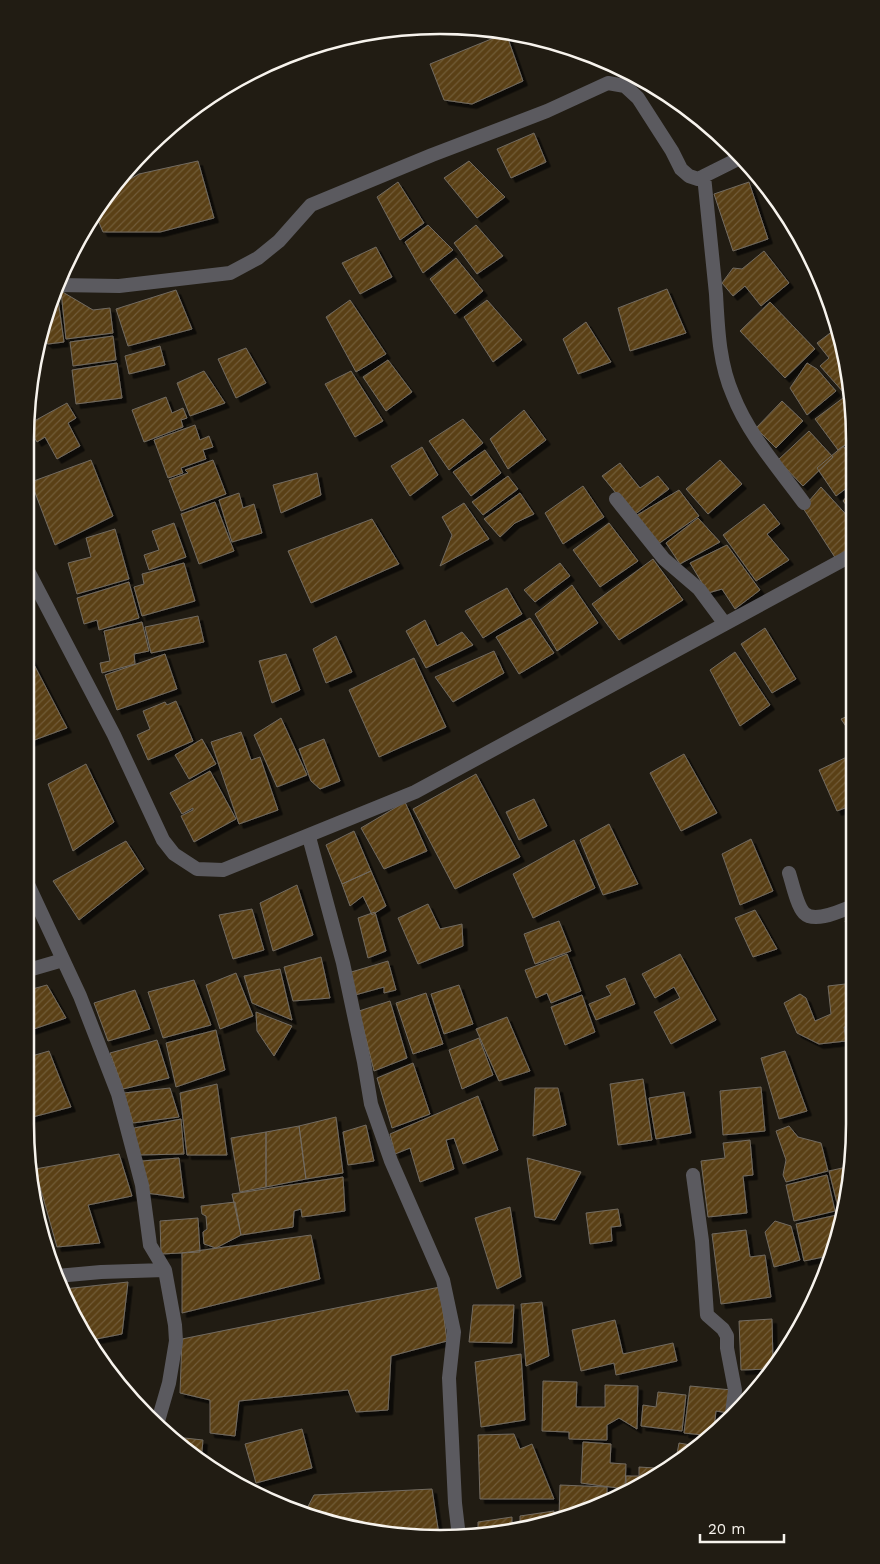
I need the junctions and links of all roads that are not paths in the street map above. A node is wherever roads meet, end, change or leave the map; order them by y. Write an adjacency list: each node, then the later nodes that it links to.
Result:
1 (734, 161): 2 (street)
2 (704, 176): 3 (street); 5 (street)
3 (65, 285)
4 (616, 499): 8 (street)
5 (804, 503)
6 (846, 558): 8 (street)
7 (34, 582): 9 (street)
8 (725, 624): 9 (street)
9 (309, 837): 20 (street)
10 (789, 872): 12 (street)
11 (34, 897): 13 (street)
12 (846, 909)
13 (63, 960): 14 (street); 16 (street)
14 (34, 968)
15 (694, 1175): 18 (street)
16 (165, 1270): 17 (street); 19 (street)
17 (64, 1275)
18 (733, 1405)
19 (159, 1417)
20 (458, 1529)

